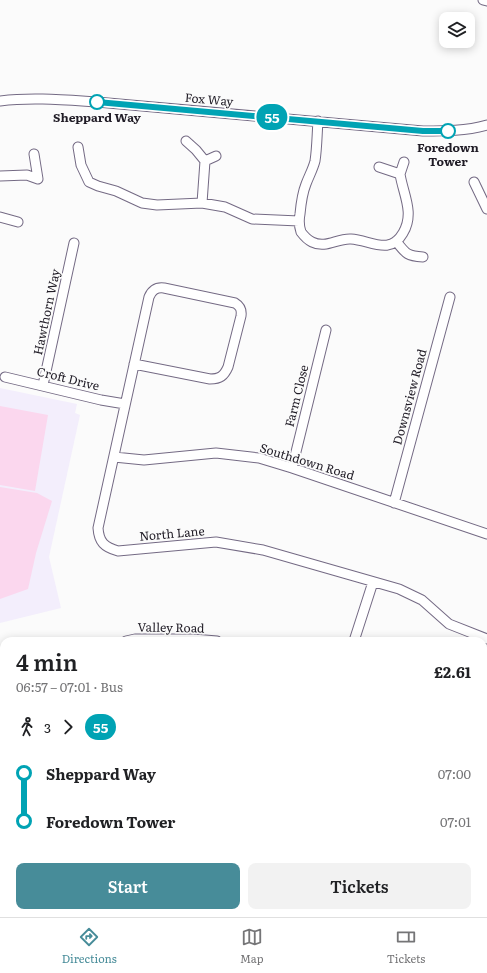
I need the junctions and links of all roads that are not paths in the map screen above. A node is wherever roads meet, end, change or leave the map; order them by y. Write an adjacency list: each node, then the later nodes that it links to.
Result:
1 (483, 0): 2 (street)
2 (487, 1)
3 (0, 101): 4 (street, Fox Way)
4 (318, 121): 5 (street, Fox Way); 19 (street)
5 (487, 125)
6 (186, 141): 10 (street)
7 (78, 146): 16 (street)
8 (34, 154): 14 (street)
9 (216, 156): 10 (street)
10 (204, 161): 16 (street)
11 (404, 162): 13 (street)
12 (379, 167): 13 (street)
13 (400, 174): 21 (street)
14 (0, 176)
15 (474, 182): 17 (street)
16 (202, 203): 19 (street)
17 (487, 209)
18 (0, 217): 20 (street)
19 (299, 221): 21 (street)
20 (18, 222)
21 (396, 241): 23 (street)
22 (74, 243): 28 (street, Hawthorn Way)
23 (423, 257)
24 (450, 297): 32 (street, Downsview Road)
25 (326, 330): 31 (street, Farm Close)
26 (134, 364): 26 (street, North Lane); 29 (street, North Lane)
27 (5, 377): 28 (street, Croft Drive)
28 (43, 385): 29 (street, Croft Drive)
29 (125, 404): 30 (street, North Lane)
30 (114, 457): 31 (street, Southdown Road); 34 (street, North Lane)
31 (292, 468): 32 (street, Southdown Road)
32 (394, 503): 33 (street, Southdown Road)
33 (487, 534)
34 (373, 582): 35 (street); 36 (street, North Lane)
35 (355, 637)
36 (482, 637)

